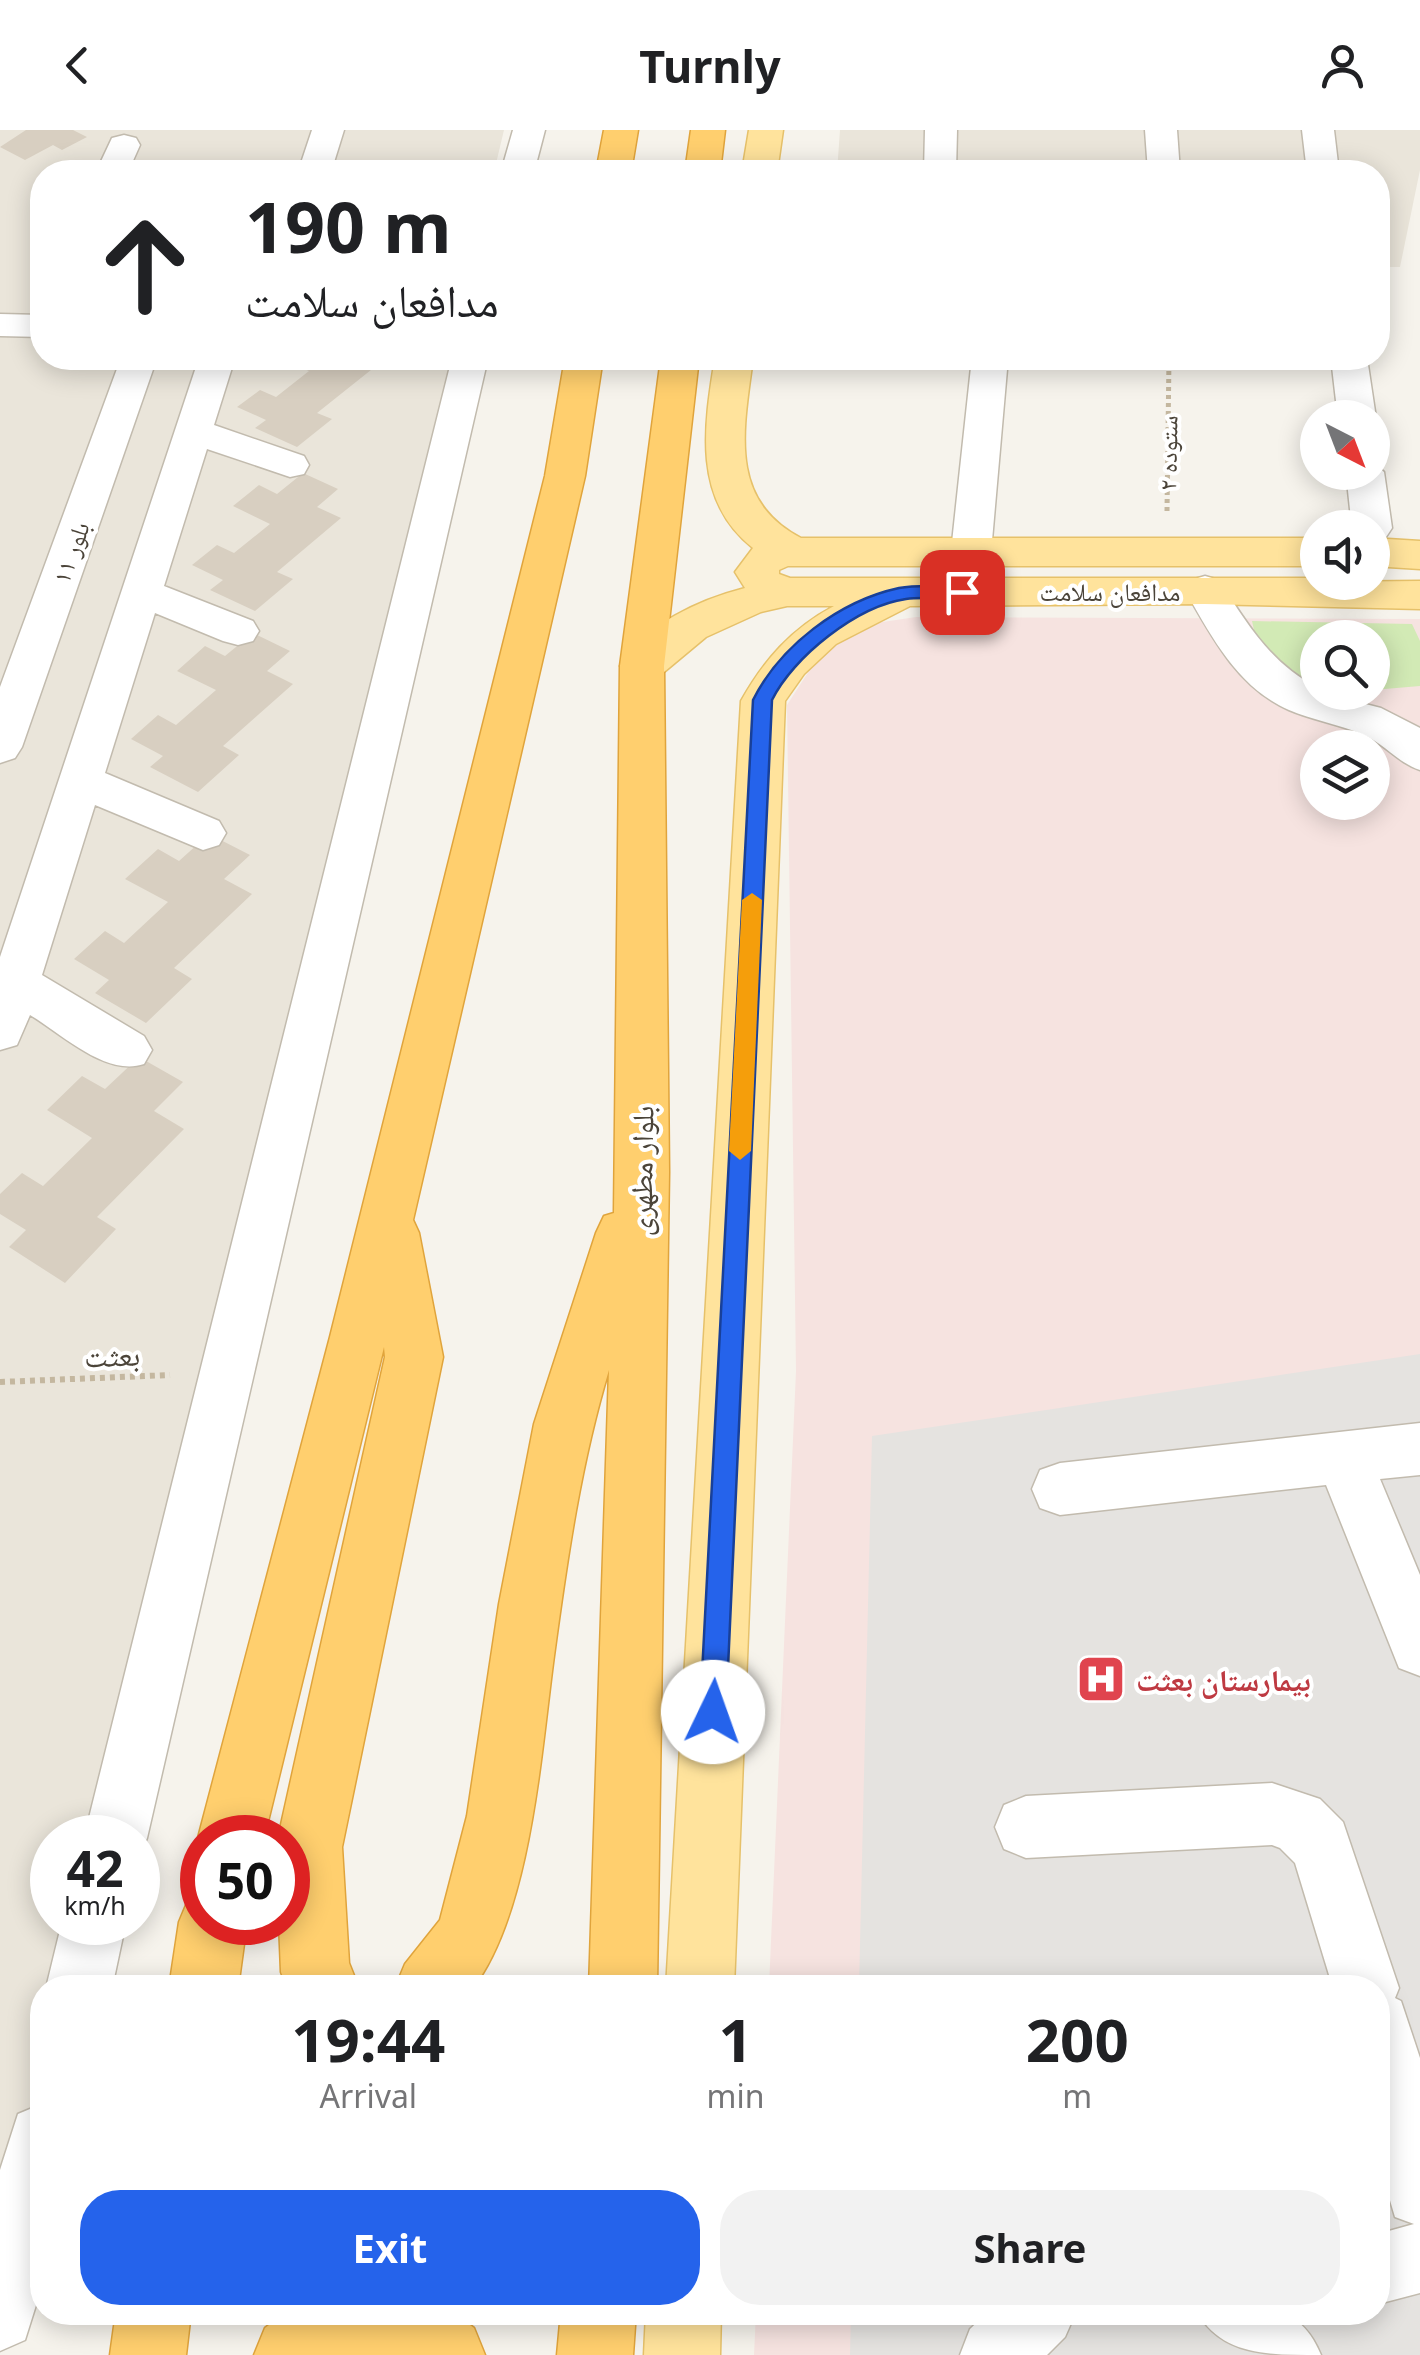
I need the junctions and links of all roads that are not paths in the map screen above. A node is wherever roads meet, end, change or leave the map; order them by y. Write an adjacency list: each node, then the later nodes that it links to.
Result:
1 (328, 130): 9 (street)
2 (530, 130): 10 (street)
3 (621, 130): 11 (highway)
4 (708, 130): 12 (highway)
5 (766, 130): 13 (main road)
6 (941, 130): 14 (street)
7 (1161, 130): 15 (street)
8 (1318, 130): 16 (street)
9 (319, 160)
10 (521, 160)
11 (616, 160)
12 (704, 160)
13 (762, 160)
14 (940, 160)
15 (1163, 160)
16 (1322, 160)
17 (0, 325): 18 (street)
18 (30, 326)
19 (135, 370): 42 (street, بلور ۱۱)
20 (213, 370): 28 (street)
21 (467, 370): 54 (street)
22 (582, 370): 49 (highway)
23 (679, 370): 40 (highway, بلوار مطهری)
24 (733, 370): 34 (main road)
25 (989, 370): 31 (street)
26 (1351, 370): 27 (street)
27 (1355, 400)
28 (193, 431): 29 (street); 36 (street)
29 (290, 465)
30 (1390, 545): 33 (main road)
31 (970, 552): 32 (main road, مدافعان سلامت); 34 (main road, مدافعان سلامت)
32 (1300, 552)
33 (1420, 555)
34 (790, 572): 37 (main road, مدافعان سلامت); 40 (main road, مدافعان سلامت)
35 (1206, 590): 37 (main road, مدافعان سلامت); 38 (main road, مدافعان سلامت); 41 (street)
36 (141, 592): 39 (street); 43 (street)
37 (901, 593): 64 (main road)
38 (1420, 595)
39 (238, 630)
40 (642, 666): 48 (highway, بلوار مطهری)
41 (1413, 738)
42 (0, 746)
43 (81, 781): 44 (street); 45 (street)
44 (203, 832)
45 (16, 982): 46 (street); 47 (street)
46 (0, 1030)
47 (127, 1050)
48 (642, 1172): 62 (highway); 63 (highway, بلوار مطهری)
49 (388, 1211): 55 (highway); 61 (highway)
50 (1420, 1448): 51 (street)
51 (1343, 1458): 52 (street); 53 (street)
52 (1060, 1489)
53 (1420, 1647)
54 (120, 1815)
55 (237, 1815)
56 (1026, 1826): 65 (street)
57 (88, 1945): 59 (street)
58 (210, 1945): 60 (highway)
59 (81, 1975)
60 (205, 1975)
61 (316, 1975)
62 (439, 1975)
63 (624, 1975)
64 (701, 1975)
65 (1362, 1975)
66 (1395, 2040): 68 (street)
67 (30, 2189): 71 (street)
68 (1420, 2192)
69 (1420, 2258): 70 (street)
70 (1390, 2266)
71 (0, 2315)
72 (152, 2325): 79 (highway)
73 (346, 2325): 80 (highway)
74 (384, 2325): 81 (highway)
75 (598, 2325): 82 (highway)
76 (683, 2325): 83 (main road)
77 (1027, 2325): 84 (street)
78 (1249, 2325): 85 (street)
79 (148, 2355)
80 (292, 2355)
81 (446, 2355)
82 (596, 2355)
83 (682, 2355)
84 (996, 2355)
85 (1285, 2355)

